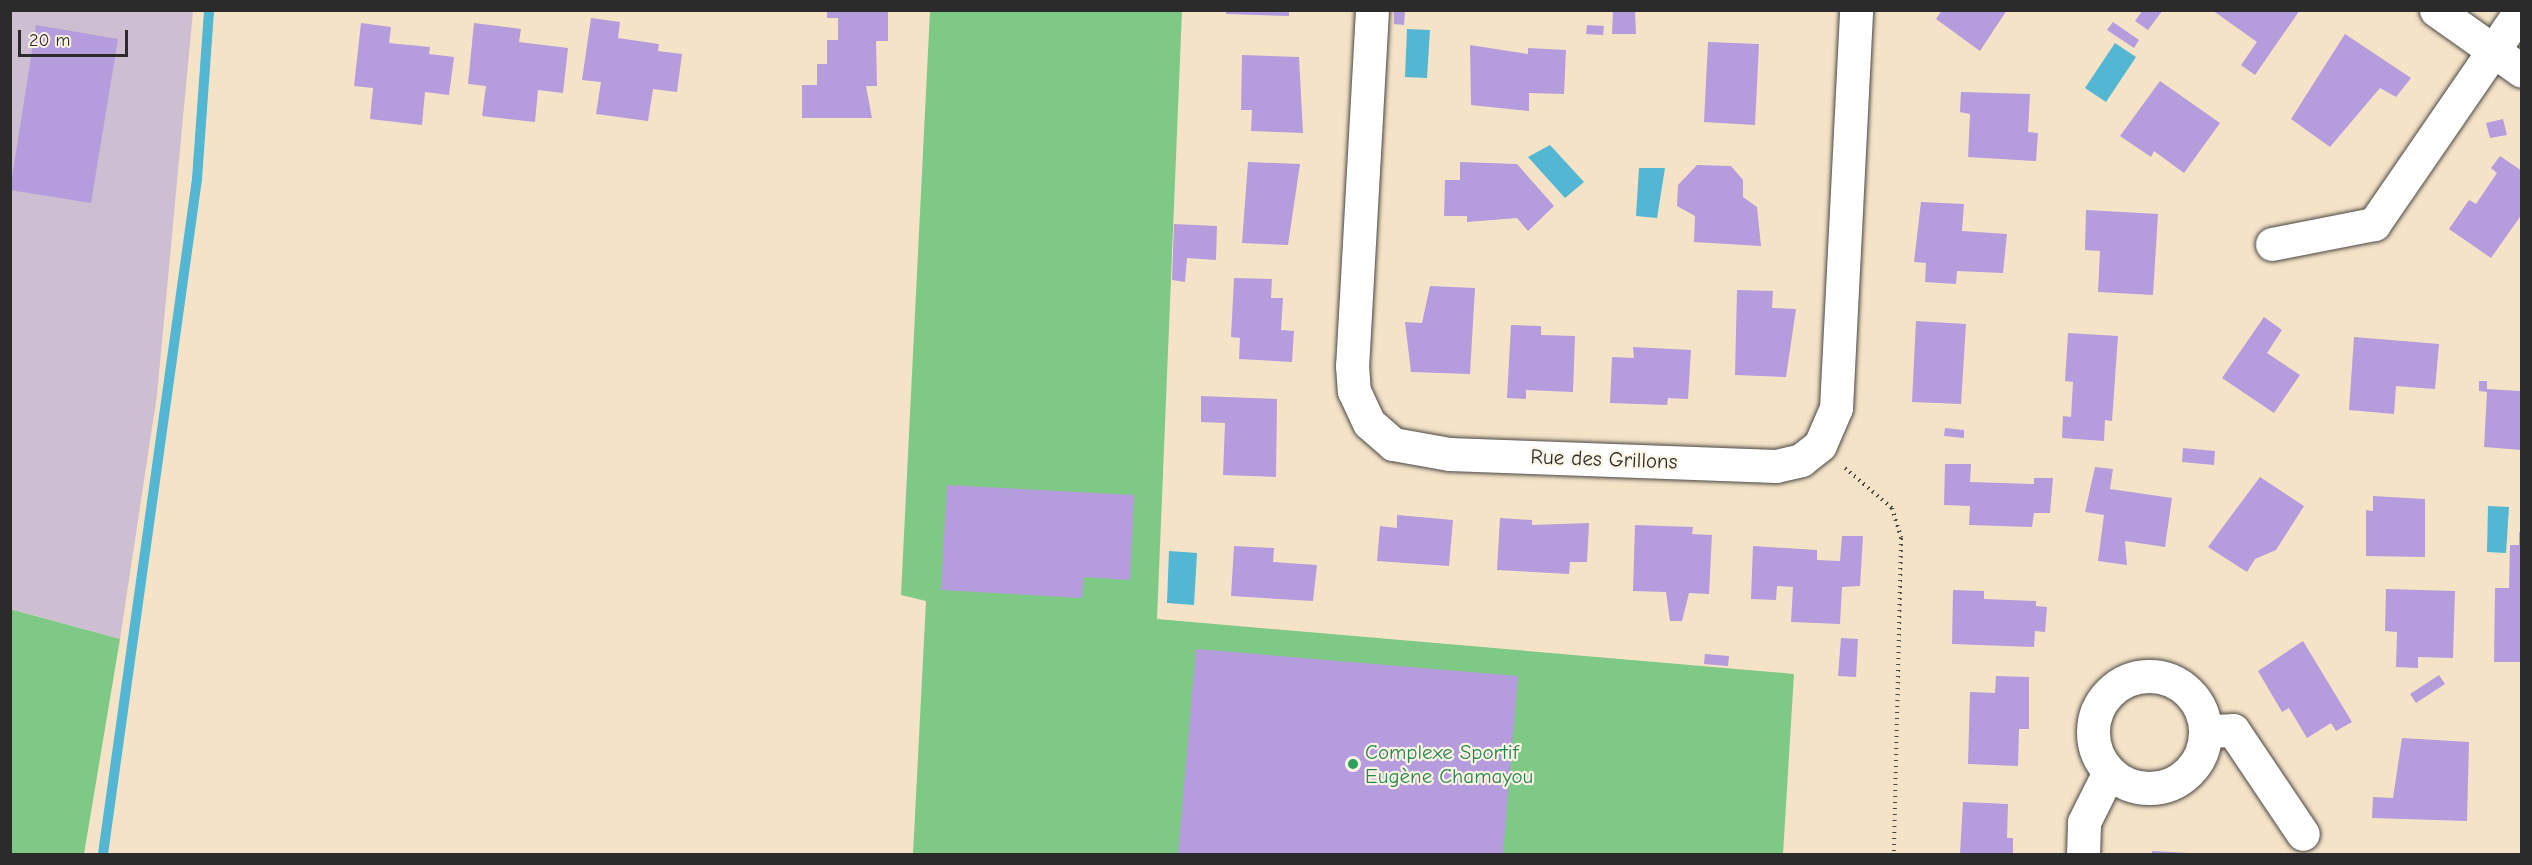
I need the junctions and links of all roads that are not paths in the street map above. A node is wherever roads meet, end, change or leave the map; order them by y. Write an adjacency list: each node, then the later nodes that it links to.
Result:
1 (1372, 10): 2 (street, Rue des Grillons)
2 (1856, 10)
3 (2436, 10): 5 (street)
4 (2521, 10): 5 (street)
5 (2492, 50): 6 (street); 7 (street)
6 (2522, 71)
7 (2272, 244)
8 (2208, 731): 9 (street); 9 (street); 10 (street)
9 (2108, 774): 11 (street)
10 (2303, 834)
11 (2083, 855)

